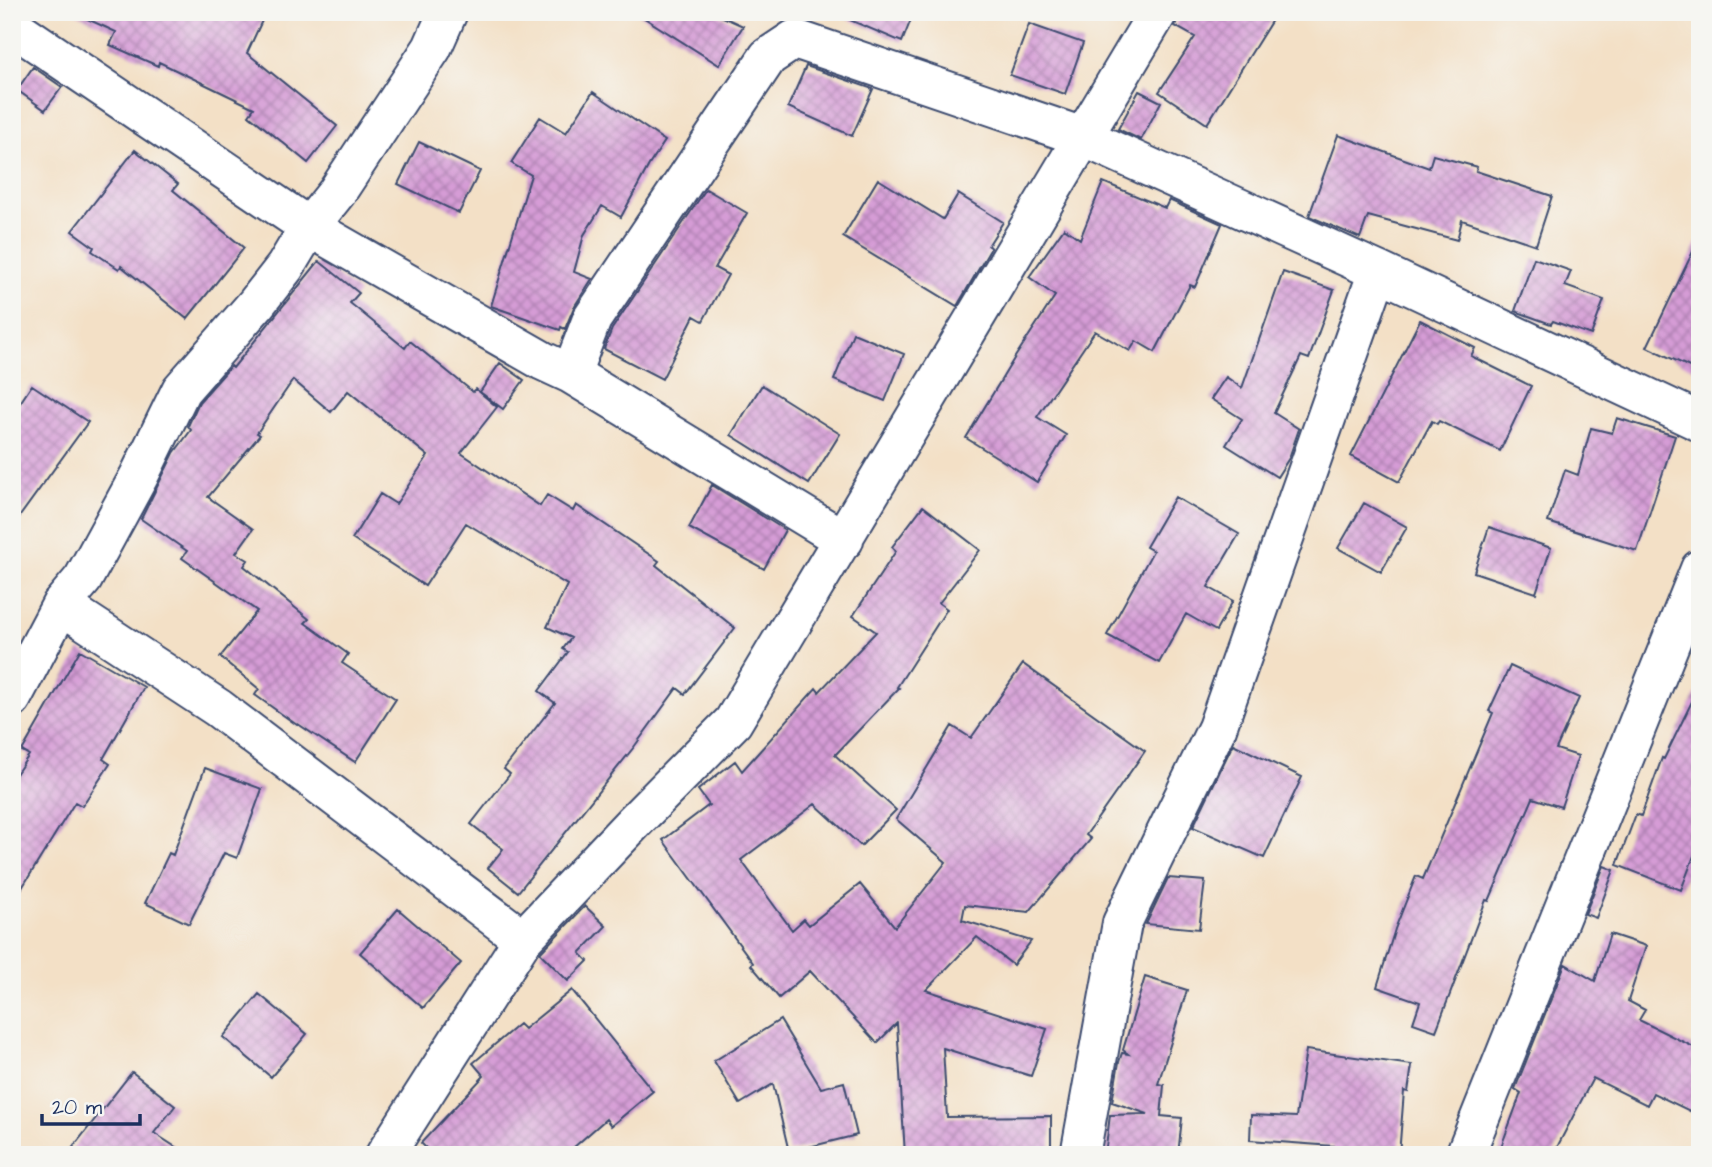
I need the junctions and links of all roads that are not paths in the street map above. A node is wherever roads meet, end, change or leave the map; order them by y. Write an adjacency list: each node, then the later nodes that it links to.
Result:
1 (448, 12): 5 (street)
2 (1158, 12): 4 (street)
3 (14, 24): 5 (street)
4 (1083, 137): 6 (street); 7 (street); 9 (street)
5 (309, 227): 7 (street); 11 (street)
6 (1378, 271): 8 (street); 15 (street)
7 (571, 374): 9 (street)
8 (1700, 422)
9 (844, 540): 13 (street)
10 (1700, 569): 16 (street)
11 (61, 605): 12 (street); 13 (street)
12 (12, 698)
13 (523, 939): 14 (street)
14 (385, 1155)
15 (1080, 1155)
16 (1465, 1155)

